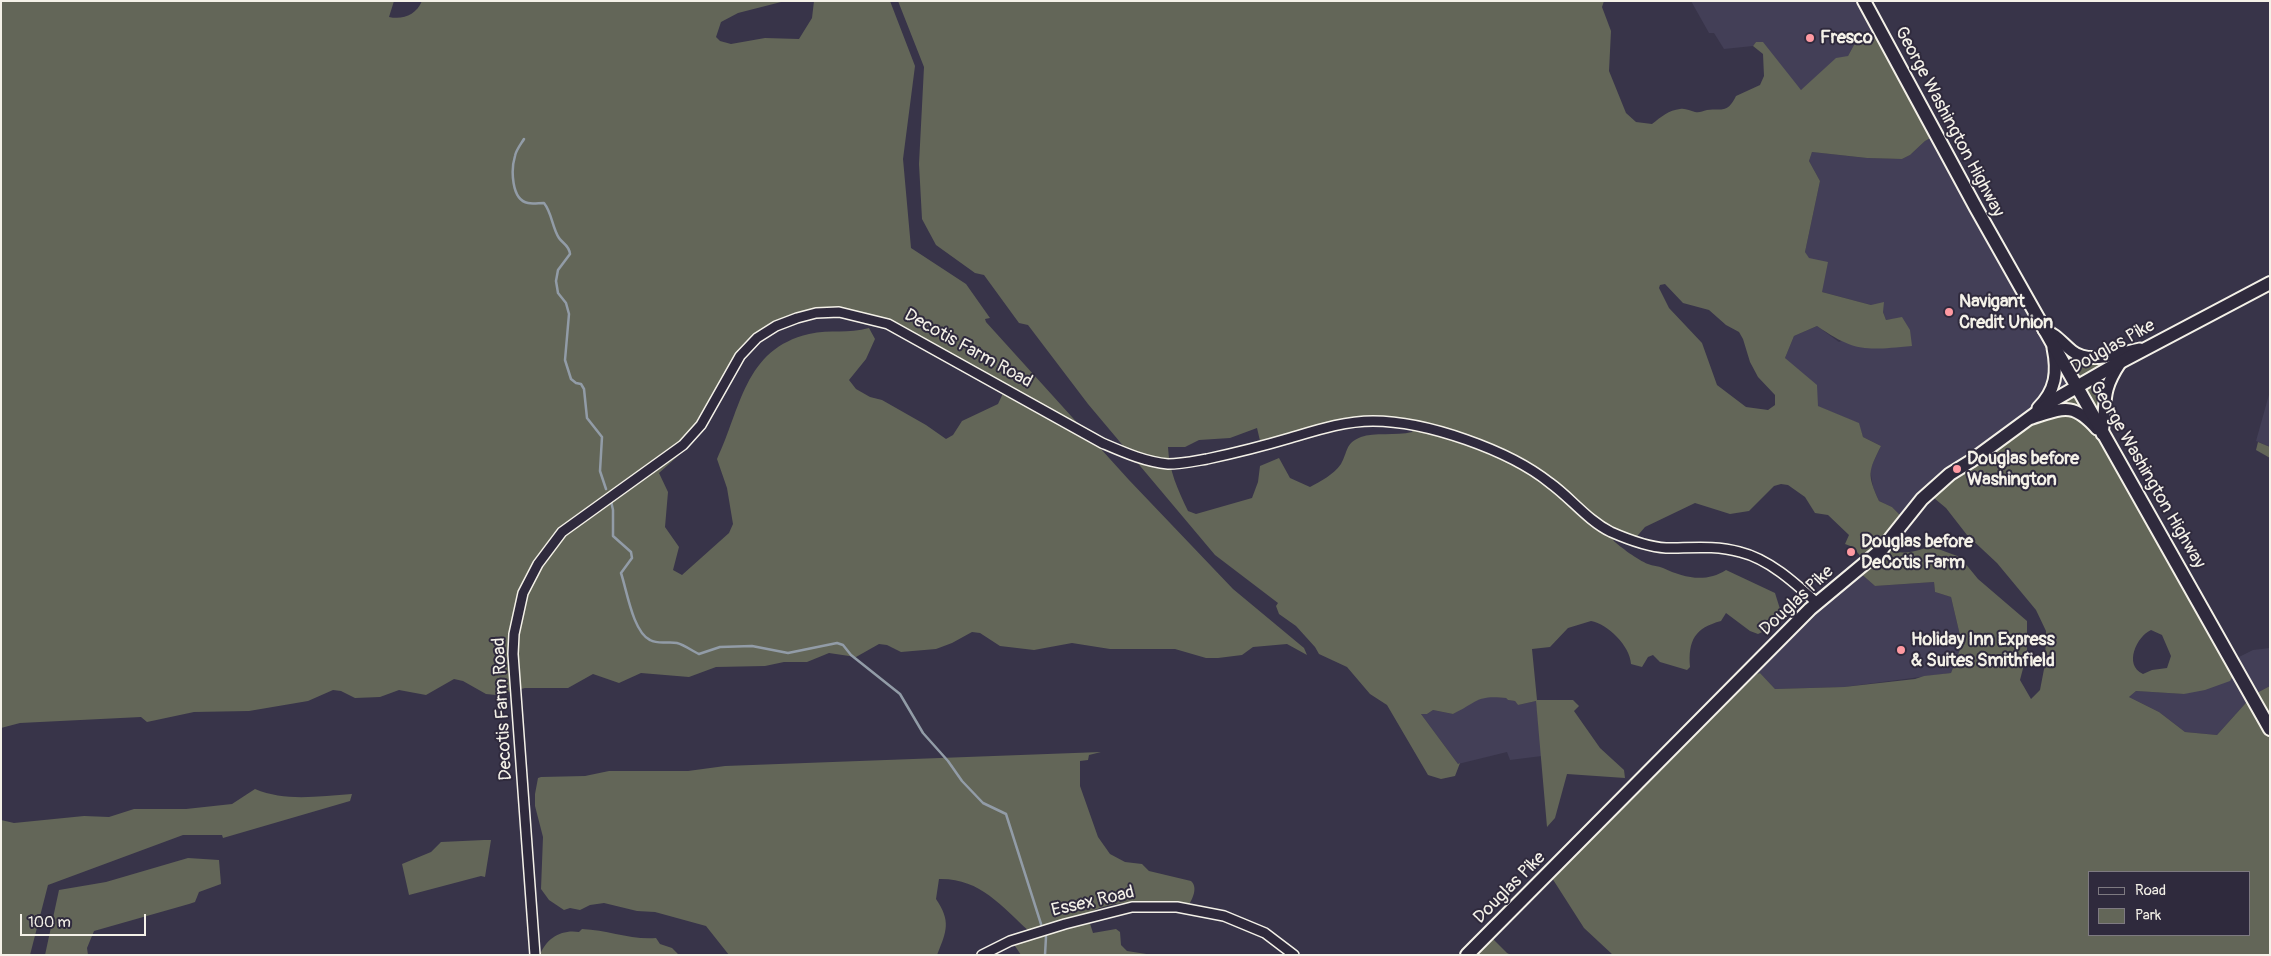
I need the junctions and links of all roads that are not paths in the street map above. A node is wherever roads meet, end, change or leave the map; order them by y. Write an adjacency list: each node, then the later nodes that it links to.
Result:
1 (1864, 1): 3 (main road, George Washington Highway)
2 (2270, 283): 4 (main road, Douglas Pike)
3 (2044, 330): 4 (main road); 6 (main road, George Washington Highway); 7 (main road)
4 (2149, 347): 5 (main road, Douglas Pike)
5 (2120, 363): 6 (main road, Douglas Pike); 8 (main road)
6 (2076, 387): 7 (main road, Douglas Pike); 8 (main road, George Washington Highway)
7 (2026, 420): 8 (main road); 9 (main road, Douglas Pike)
8 (2102, 434): 10 (main road, George Washington Highway)
9 (1817, 603): 11 (street, Decotis Farm Road); 14 (main road, Douglas Pike)
10 (2270, 730)
11 (535, 955)
12 (982, 955): 13 (street, Essex Road)
13 (1294, 955)
14 (1467, 955)

